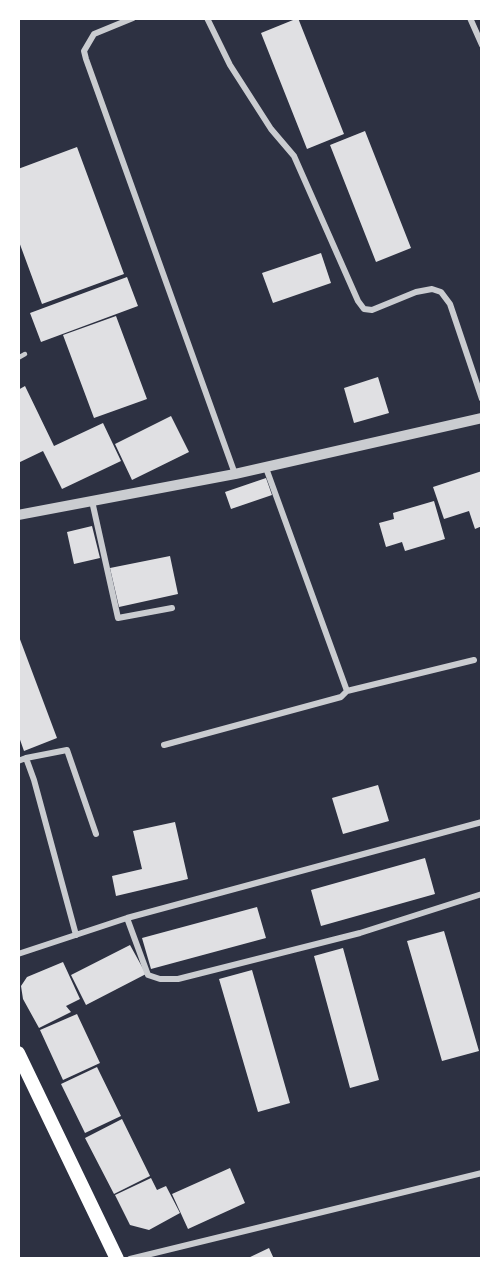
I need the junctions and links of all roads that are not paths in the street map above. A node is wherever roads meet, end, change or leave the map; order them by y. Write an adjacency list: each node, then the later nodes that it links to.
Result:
1 (133, 18): 10 (street)
2 (207, 18): 7 (street)
3 (470, 18): 4 (street)
4 (482, 45)
5 (25, 354): 6 (lane)
6 (18, 358)
7 (482, 399)
8 (482, 418): 9 (street)
9 (266, 468): 10 (street); 15 (street)
10 (235, 474): 11 (street)
11 (92, 501): 12 (street); 13 (street)
12 (18, 515)
13 (172, 608)
14 (474, 660): 15 (street)
15 (347, 691): 16 (street)
16 (164, 746)
17 (26, 758): 18 (street); 20 (street); 23 (street)
18 (18, 761)
19 (482, 822): 22 (street)
20 (96, 834)
21 (482, 894): 22 (street)
22 (128, 918): 23 (street)
23 (76, 935): 24 (street)
24 (18, 954)
25 (18, 1053): 27 (main road)
26 (482, 1173): 28 (street)
27 (117, 1259)
28 (130, 1259)

